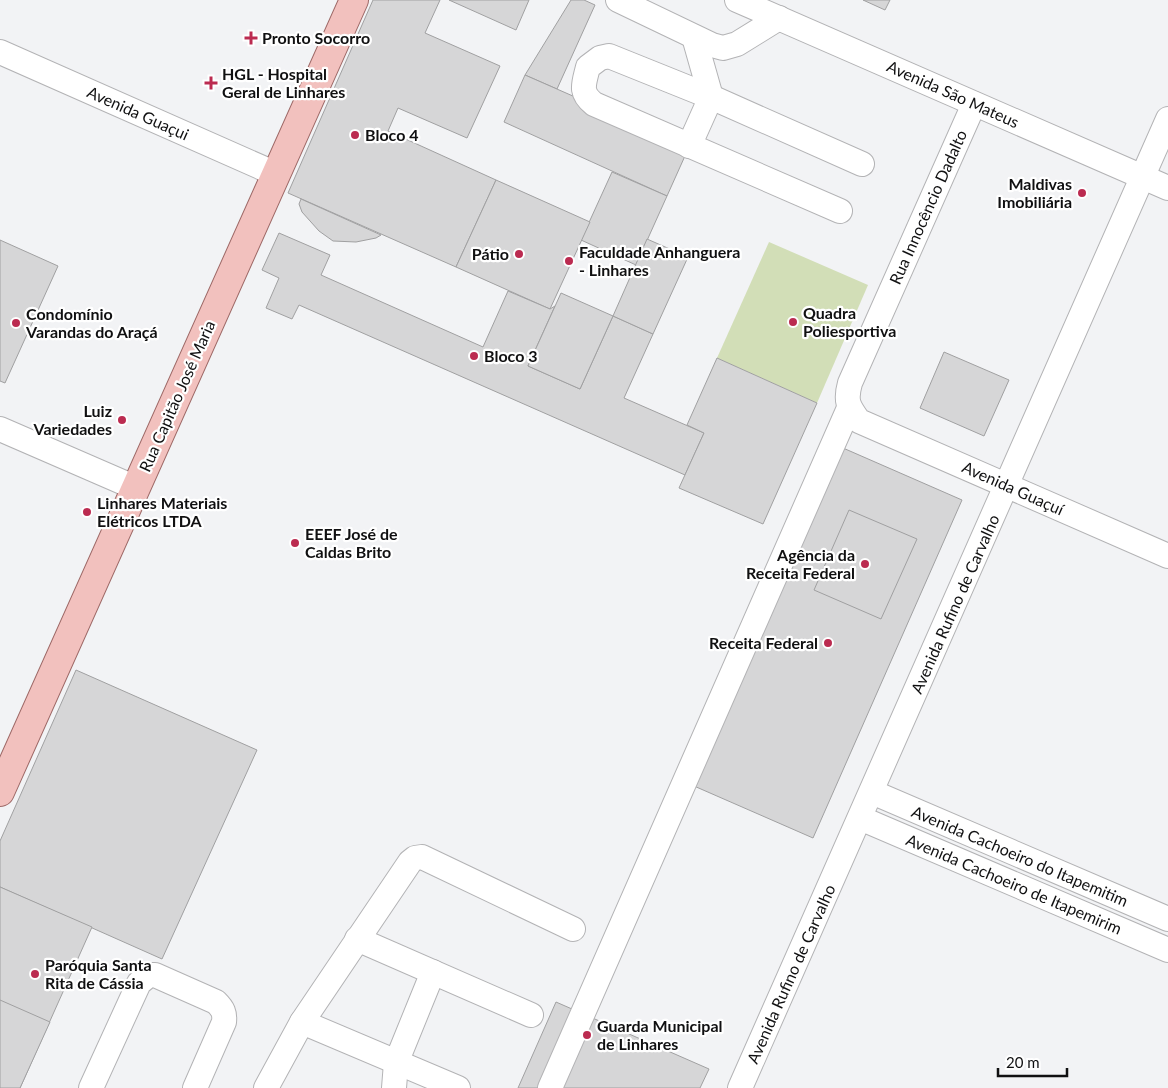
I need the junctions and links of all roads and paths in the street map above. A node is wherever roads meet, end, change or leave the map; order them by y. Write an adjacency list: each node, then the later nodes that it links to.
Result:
1 (354, 0): 12 (main road, Rua Capitão José Maria)
2 (618, 0): 5 (street)
3 (751, 3): 4 (street, Avenida São Mateus)
4 (780, 18): 5 (street); 8 (street, Avenida São Mateus)
5 (694, 37): 7 (street)
6 (0, 52): 12 (street, Avenida Guaçui)
7 (711, 97): 10 (street); 10 (street); 11 (street)
8 (974, 104): 13 (street, Avenida São Mateus); 16 (street, Rua Innocêncio Dadalto)
9 (1168, 119): 13 (street, Avenida Rufino de Carvalho)
10 (689, 146): 15 (street)
11 (862, 164)
12 (276, 174): 19 (main road, Rua Capitão José Maria)
13 (1143, 178): 14 (street, Avenida São Mateus); 18 (street, Avenida Rufino de Carvalho)
14 (1168, 188)
15 (840, 211)
16 (854, 414): 18 (street, Avenida Guaçuí); 37 (street)
17 (0, 429): 19 (street)
18 (1007, 486): 20 (street, Avenida Guaçuí); 22 (street, Avenida Rufino de Carvalho)
19 (136, 488): 21 (main road, Rua Capitão José Maria)
20 (1168, 556)
21 (0, 792)
22 (872, 792): 23 (street, Avenida Rufino de Carvalho); 24 (street, Avenida Cachoeiro do Itapemitim)
23 (860, 818): 27 (street, Avenida Cachoeiro de Itapemirim); 38 (street, Avenida Rufino de Carvalho)
24 (1168, 920)
25 (572, 929): 26 (street)
26 (357, 939): 28 (street); 30 (street)
27 (1168, 950)
28 (433, 972): 29 (street); 31 (street)
29 (531, 1015)
30 (302, 1022): 31 (street); 34 (street)
31 (396, 1063): 35 (street); 36 (street)
32 (91, 1088): 33 (street)
33 (195, 1088)
34 (266, 1088)
35 (394, 1088)
36 (458, 1088)
37 (550, 1088)
38 (740, 1088)

